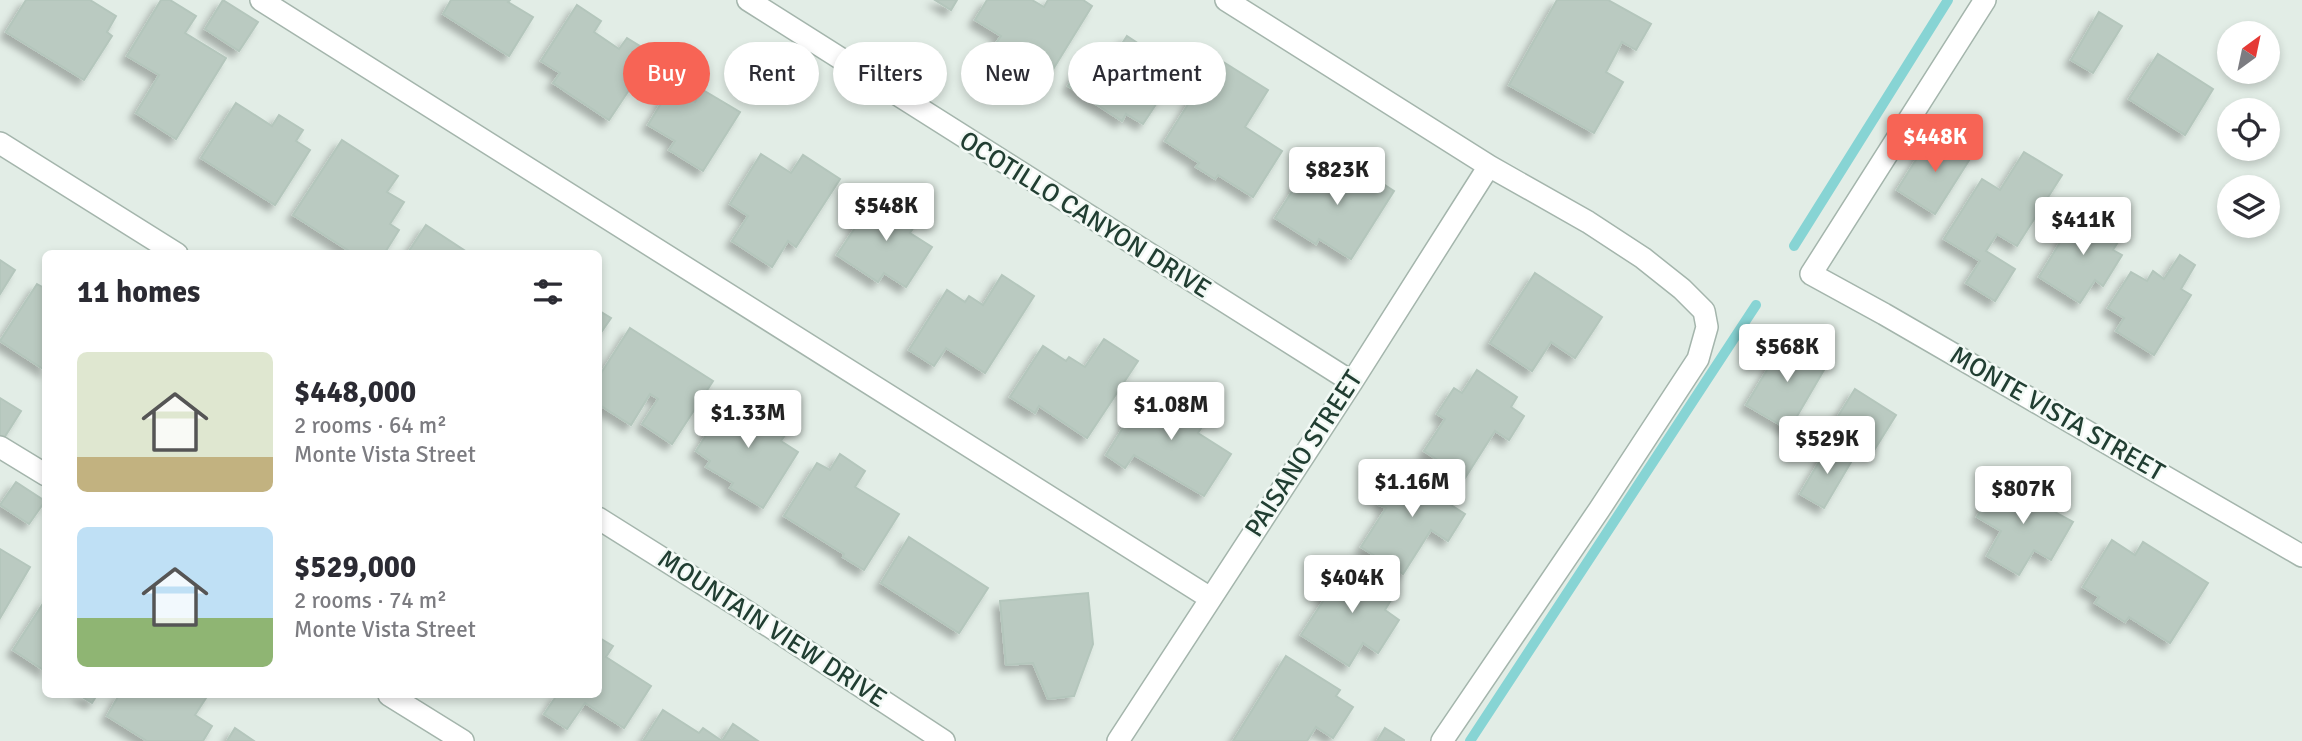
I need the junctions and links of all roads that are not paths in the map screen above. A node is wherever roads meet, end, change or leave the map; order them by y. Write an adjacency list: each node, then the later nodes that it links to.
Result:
1 (261, 0): 13 (street)
2 (748, 0): 8 (street, OCOTILLO CANYON DRIVE)
3 (1226, 0): 6 (street)
4 (1985, 0): 12 (street, MONTE VISTA STREET)
5 (0, 143): 7 (street)
6 (1489, 166): 8 (street, PAISANO STREET); 18 (street)
7 (171, 250)
8 (1352, 382): 13 (street, PAISANO STREET)
9 (0, 447): 10 (street)
10 (42, 473)
11 (602, 521): 16 (street, MOUNTAIN VIEW DRIVE)
12 (2302, 556)
13 (1210, 598): 17 (street, PAISANO STREET)
14 (394, 698): 15 (street)
15 (463, 741)
16 (944, 741)
17 (1118, 741)
18 (1442, 741)

